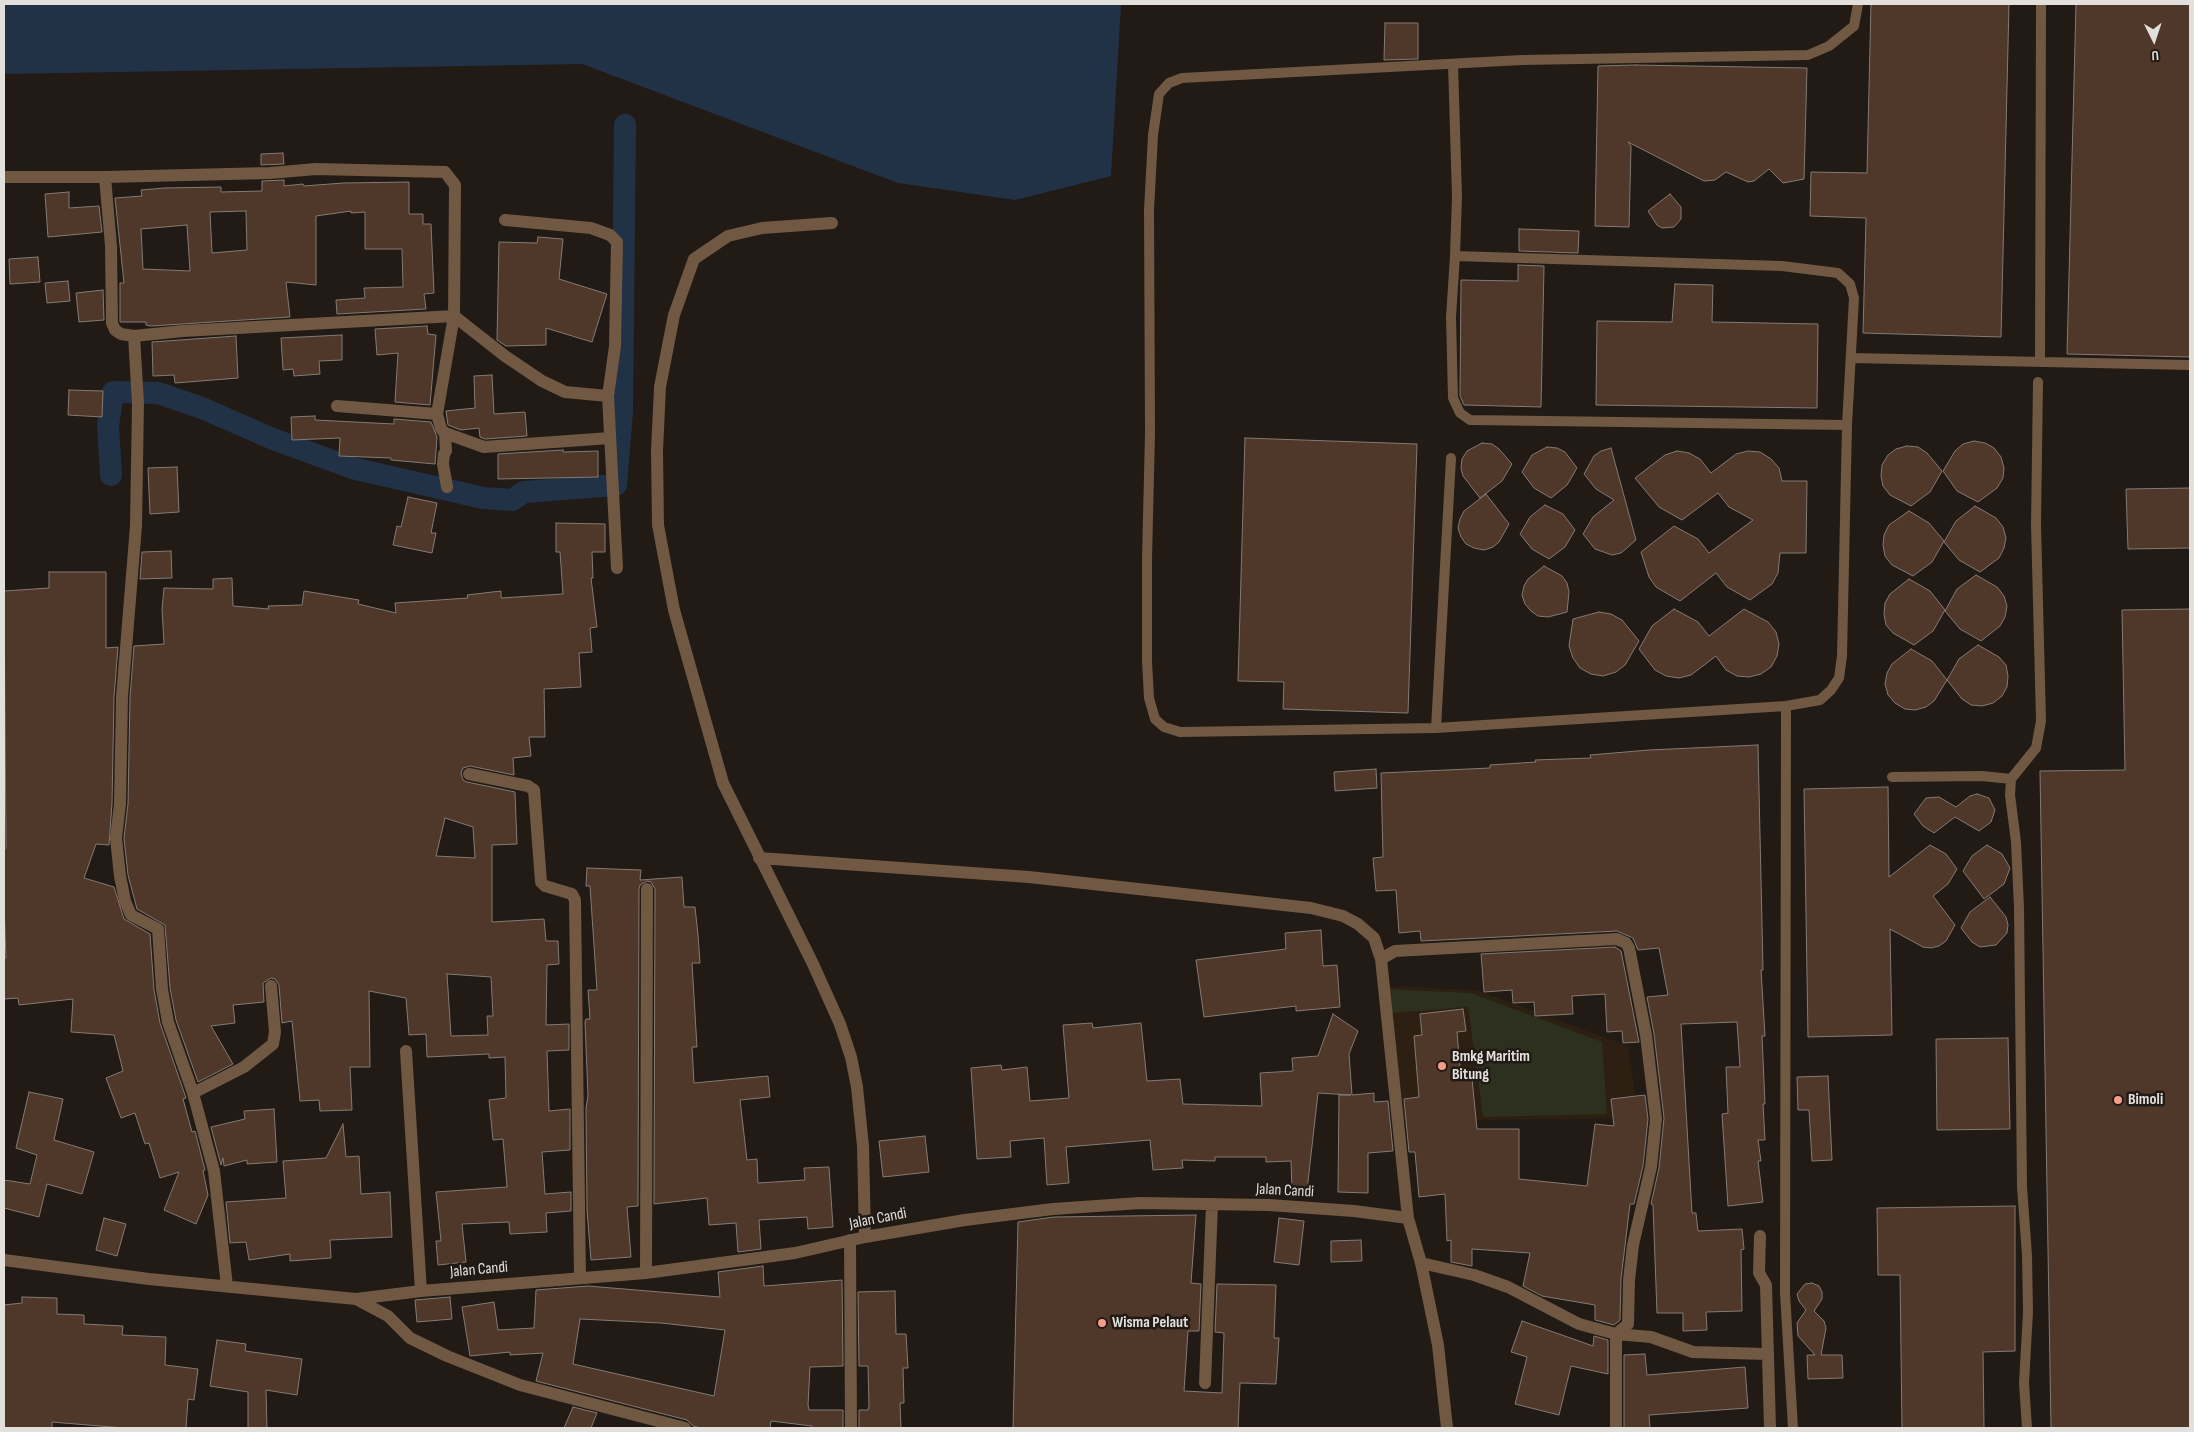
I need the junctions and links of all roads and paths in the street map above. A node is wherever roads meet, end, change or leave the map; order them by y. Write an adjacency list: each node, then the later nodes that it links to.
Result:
1 (1858, 4): 3 (lane)
2 (2041, 4): 12 (lane)
3 (1453, 64): 8 (lane); 25 (lane)
4 (4, 177): 5 (street)
5 (105, 177): 9 (street); 10 (street)
6 (504, 220): 15 (street)
7 (832, 223): 29 (street)
8 (1455, 256): 11 (lane); 18 (lane)
9 (454, 316): 10 (street); 15 (street); 17 (street)
10 (134, 336): 34 (street)
11 (1851, 358): 12 (lane); 18 (lane)
12 (2040, 361): 13 (lane)
13 (2190, 365)
14 (2038, 382): 28 (lane)
15 (608, 396): 20 (street)
16 (337, 406): 17 (street)
17 (437, 414): 19 (street)
18 (1847, 425): 24 (lane)
19 (445, 433): 20 (street); 22 (street)
20 (610, 438): 23 (street)
21 (1451, 458): 25 (lane)
22 (447, 487)
23 (617, 568)
24 (1786, 706): 25 (lane); 55 (lane)
25 (1436, 728)
26 (469, 774): 43 (street)
27 (1892, 777): 28 (lane)
28 (2011, 780): 56 (lane)
29 (759, 858): 31 (street); 38 (street)
30 (648, 889): 42 (street)
31 (1381, 960): 36 (street); 47 (street)
32 (271, 986): 34 (street)
33 (406, 1051): 45 (street)
34 (193, 1093): 44 (street)
35 (1212, 1204): 36 (street, Jalan Candi); 38 (street, Jalan Candi); 49 (street)
36 (1408, 1218): 41 (street)
37 (1760, 1236): 48 (street)
38 (865, 1237): 39 (street, Jalan Candi)
39 (850, 1240): 42 (street, Jalan Candi); 51 (street)
40 (4, 1260): 44 (street)
41 (1421, 1263): 47 (street); 52 (street)
42 (646, 1273): 43 (street, Jalan Candi)
43 (580, 1278): 45 (street, Jalan Candi)
44 (227, 1286): 46 (street)
45 (421, 1291): 46 (street, Jalan Candi)
46 (356, 1299): 50 (street)
47 (1616, 1334): 48 (street); 53 (street)
48 (1767, 1354): 54 (street)
49 (1205, 1383)
50 (685, 1428)
51 (851, 1428)
52 (1447, 1428)
53 (1616, 1428)
54 (1770, 1428)
55 (1793, 1428)
56 (2027, 1428)

